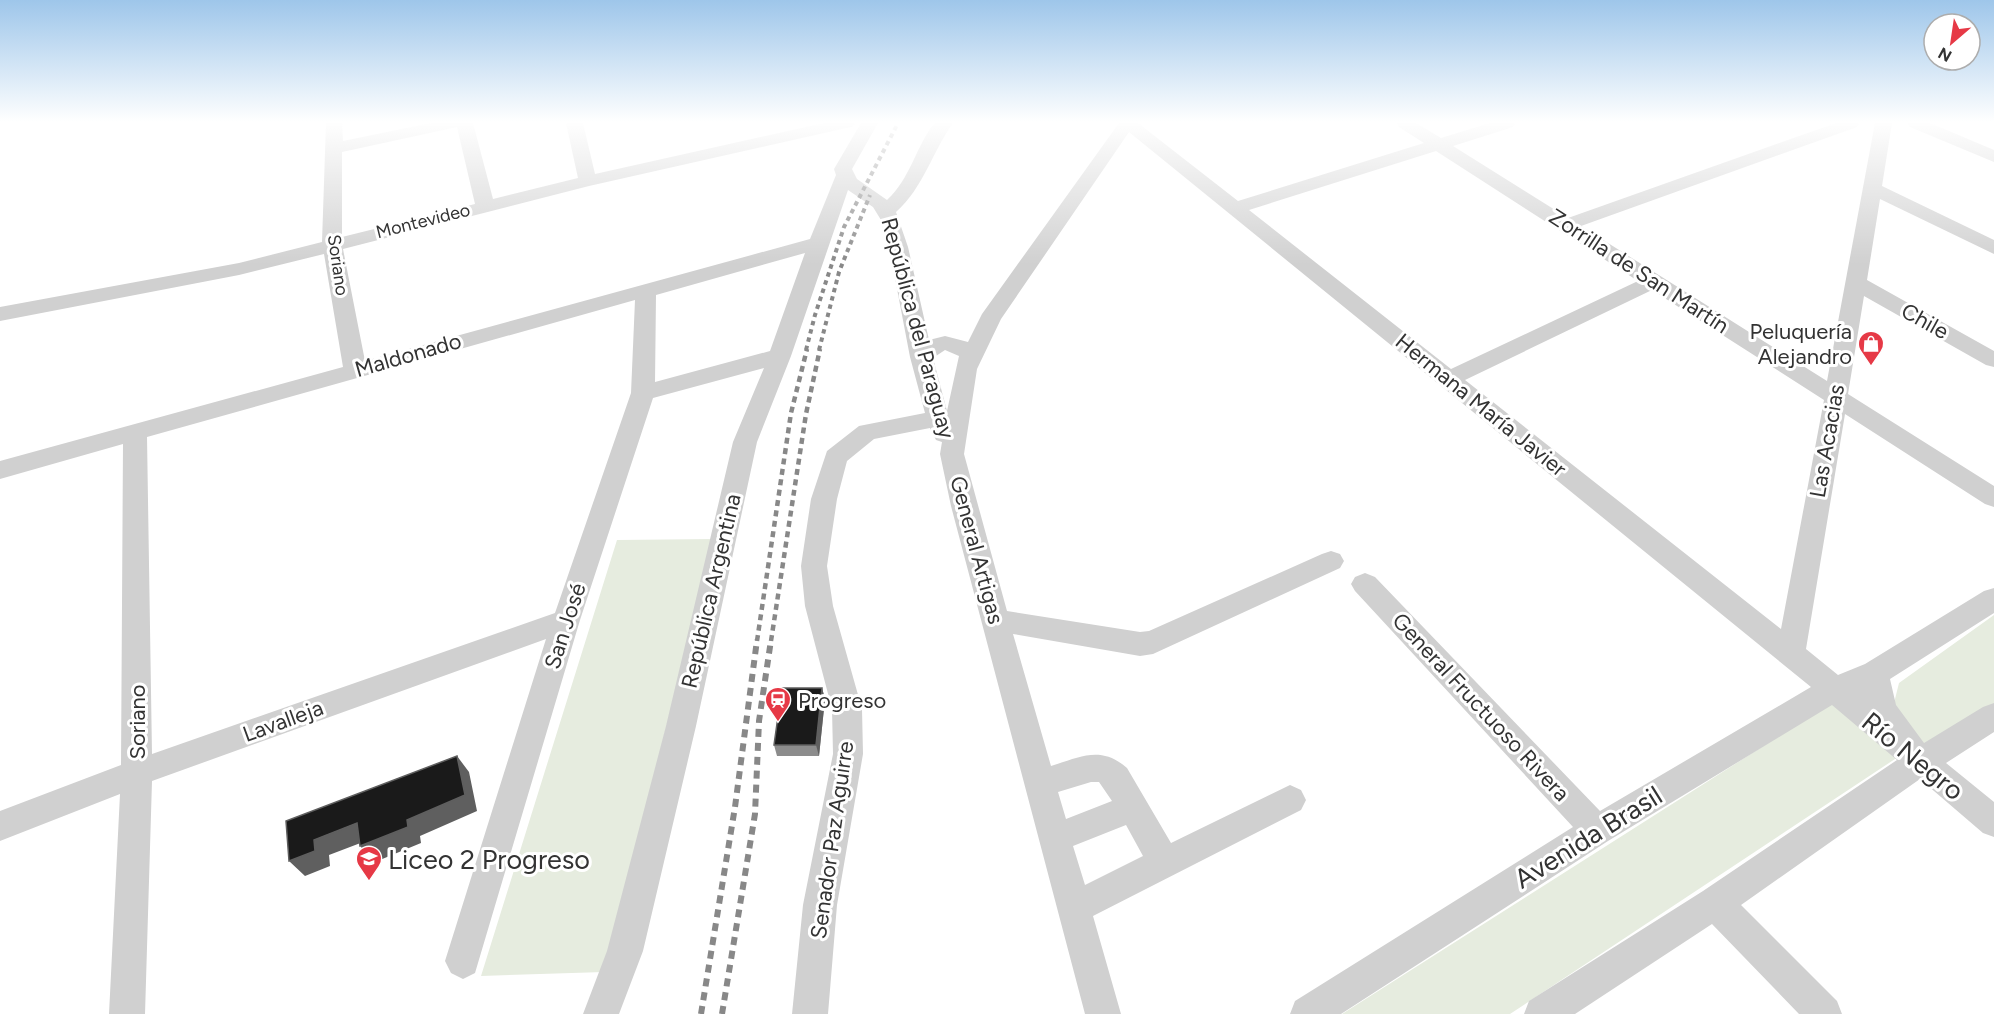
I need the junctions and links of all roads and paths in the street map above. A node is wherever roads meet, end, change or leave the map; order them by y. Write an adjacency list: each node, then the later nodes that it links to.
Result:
1 (334, 170): 21 (street, Soriano)
2 (476, 170): 16 (street)
3 (585, 170): 14 (street)
4 (636, 170): 14 (street, Montevideo)
5 (843, 170): 13 (street)
6 (918, 170): 18 (street)
7 (1093, 170): 28 (street, General Artigas)
8 (1187, 170): 17 (street, Hermana María Javier)
9 (1354, 170): 17 (street)
10 (1479, 170): 19 (street, Zorrilla de San Martín)
11 (1719, 170): 19 (street)
12 (1877, 170): 15 (street, Las Acacias)
13 (844, 176): 18 (street, República del Paraguay); 20 (street, República Argentina)
14 (588, 181): 16 (street, Montevideo)
15 (1874, 189): 22 (street); 24 (street, Las Acacias)
16 (485, 206): 21 (street, Montevideo)
17 (1235, 208): 35 (street, Hermana María Javier)
18 (887, 210): 26 (street, República del Paraguay)
19 (1567, 225): 23 (street, Zorrilla de San Martín)
20 (818, 243): 25 (street, Maldonado); 30 (street, República Argentina)
21 (332, 244): 27 (street, Montevideo); 34 (street, Soriano)
22 (1994, 248)
23 (1655, 281): 35 (street); 37 (street, Zorrilla de San Martín)
24 (1855, 282): 31 (street, Chile); 37 (street, Las Acacias)
25 (646, 289): 34 (street, Maldonado); 36 (street, San José)
26 (910, 312): 29 (street); 32 (street, República del Paraguay)
27 (0, 314)
28 (982, 322): 29 (street); 33 (street, General Artigas)
29 (943, 337): 32 (street); 33 (street)
30 (780, 356): 36 (street); 66 (street, República Argentina)
31 (1994, 360)
32 (922, 361): 33 (street); 38 (street, República del Paraguay)
33 (968, 365): 40 (street, General Artigas)
34 (355, 370): 39 (street, Maldonado)
35 (1449, 379): 48 (street, Hermana María Javier)
36 (643, 393): 46 (street, San José)
37 (1835, 398): 42 (street, Zorrilla de San Martín); 48 (street, Las Acacias)
38 (938, 419): 40 (street, República del Paraguay); 67 (street, Senador Paz Aguirre)
39 (135, 431): 41 (street, Maldonado); 53 (street, Soriano)
40 (952, 454): 47 (street, General Artigas)
41 (0, 470)
42 (1994, 498)
43 (1331, 561): 47 (street)
44 (1365, 584): 59 (street, General Fructuoso Rivera)
45 (1994, 599): 49 (street, Avenida Brasil)
46 (566, 620): 53 (street, Lavalleja); 64 (street, San José)
47 (996, 620): 54 (street, General Artigas)
48 (1791, 653): 50 (street, Hermana María Javier)
49 (1875, 674): 50 (street, Avenida Brasil); 52 (street)
50 (1833, 689): 52 (street, Río Negro); 59 (street, Avenida Brasil)
51 (1994, 716): 52 (street)
52 (1920, 762): 57 (street, Río Negro); 62 (street)
53 (137, 773): 58 (street, Lavalleja); 65 (street, Soriano)
54 (1040, 783): 56 (street); 60 (street, General Artigas)
55 (1290, 800): 61 (street)
56 (1132, 808): 60 (street); 61 (street)
57 (1994, 822)
58 (0, 826)
59 (1597, 831): 69 (street, Avenida Brasil)
60 (1055, 837): 63 (street, General Artigas)
61 (1165, 863): 63 (street)
62 (1715, 903): 70 (street); 71 (street)
63 (1074, 908): 68 (street, General Artigas)
64 (463, 961)
65 (127, 1014)
66 (601, 1014)
67 (810, 1014)
68 (1103, 1014)
69 (1308, 1014)
70 (1542, 1014)
71 (1824, 1014)

